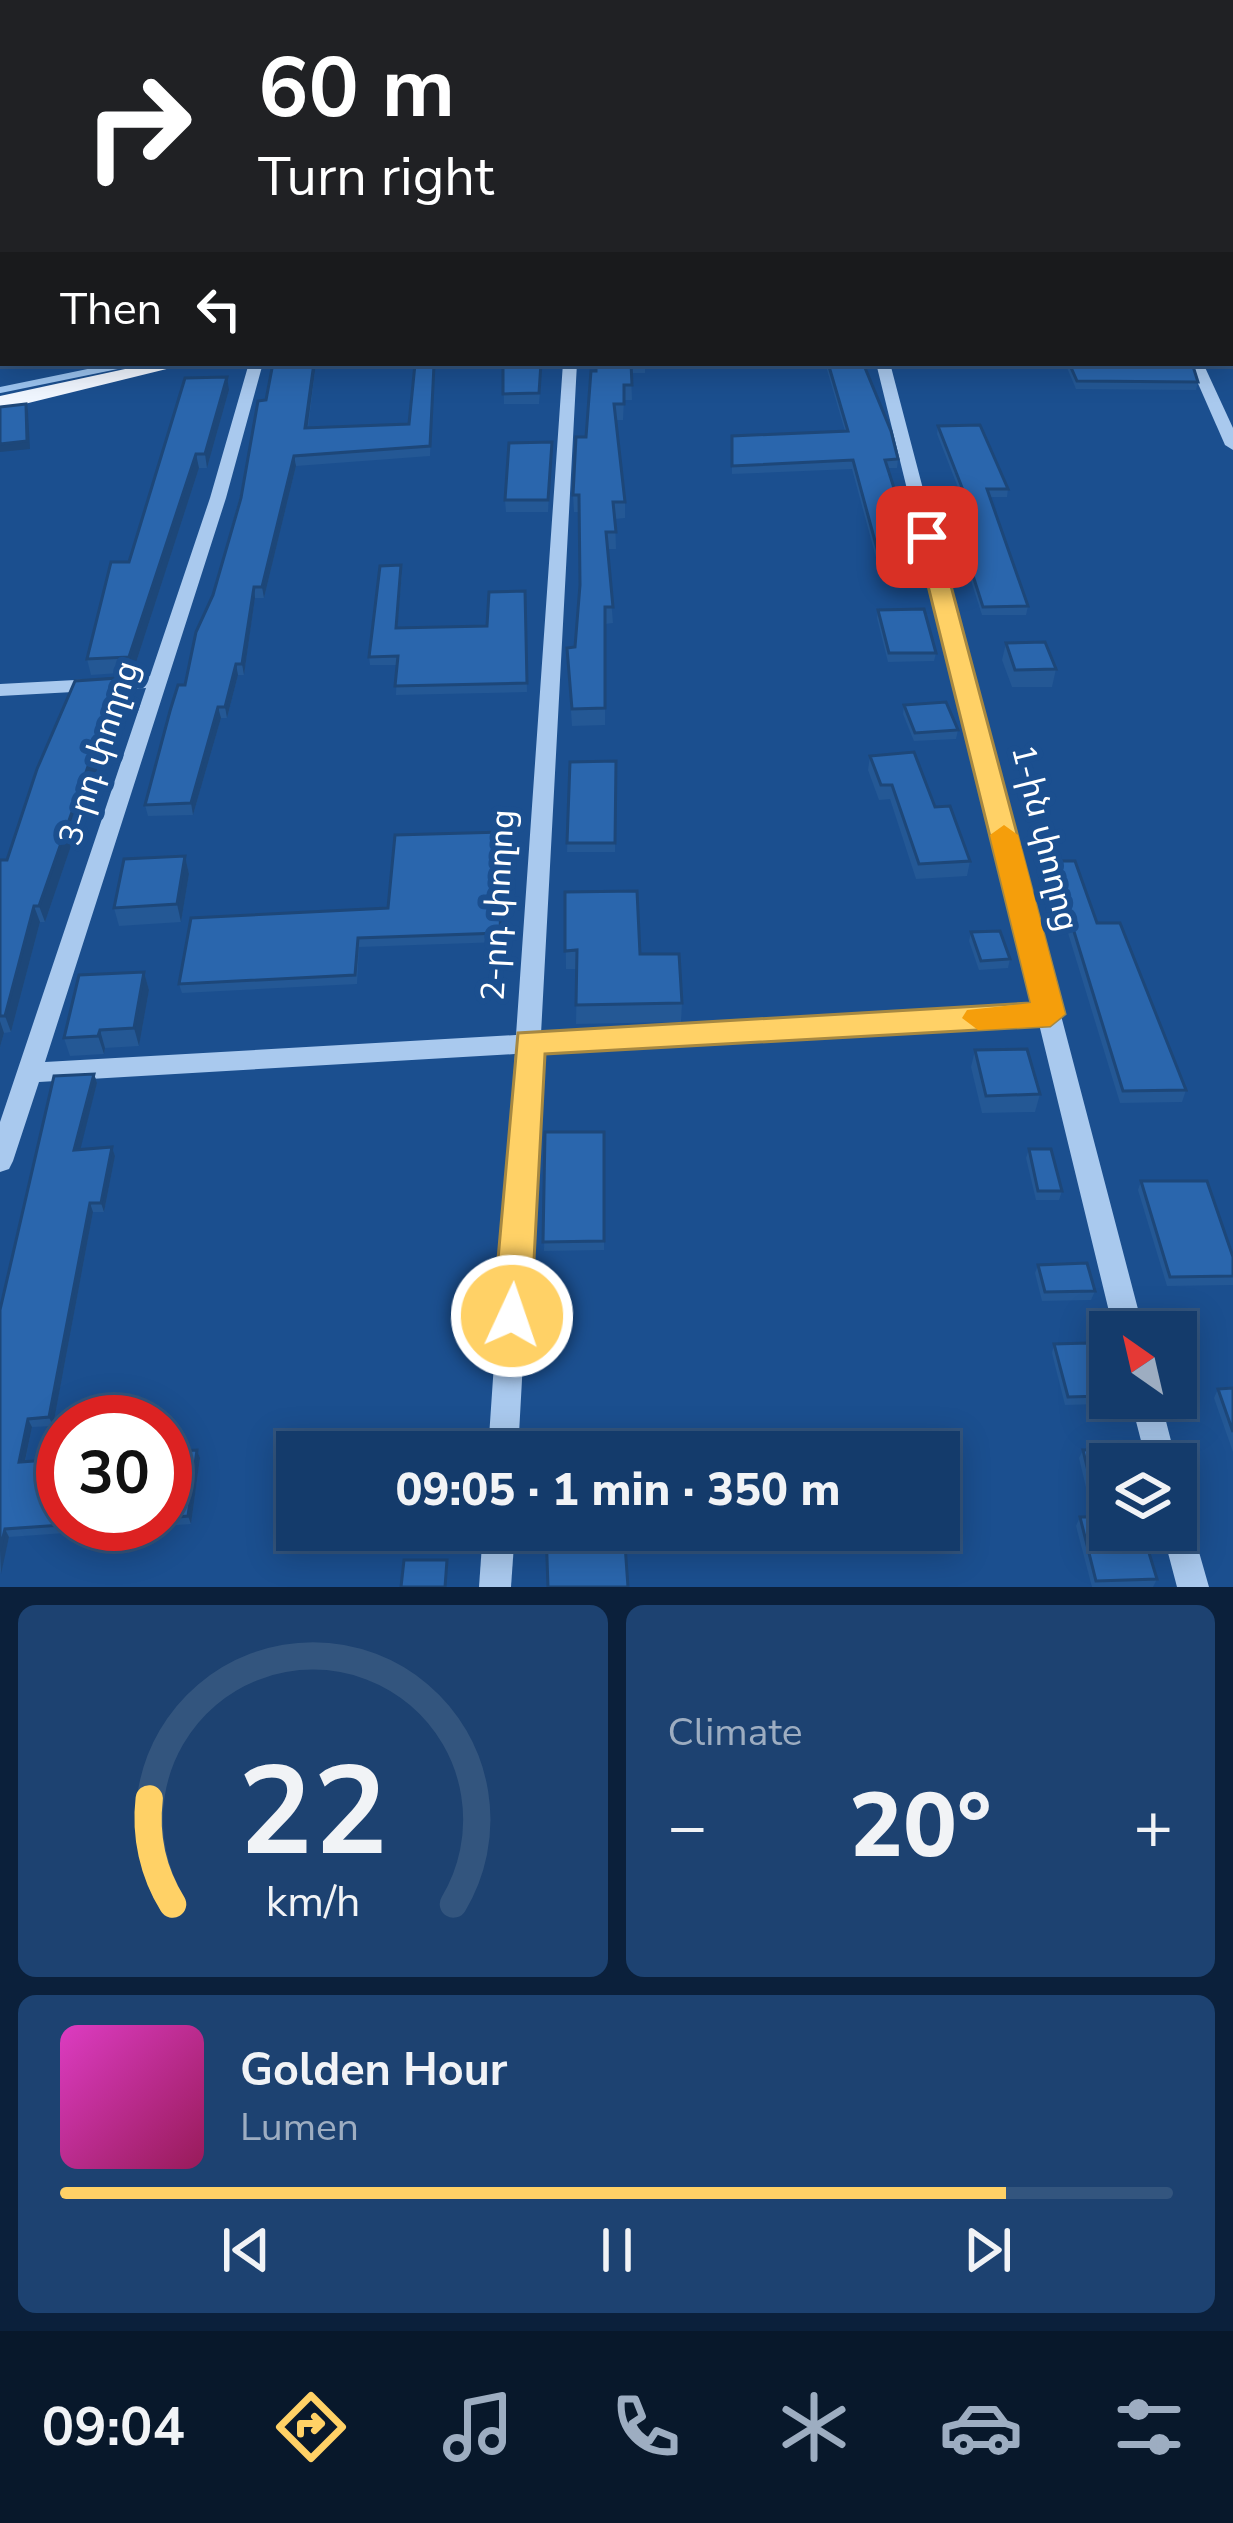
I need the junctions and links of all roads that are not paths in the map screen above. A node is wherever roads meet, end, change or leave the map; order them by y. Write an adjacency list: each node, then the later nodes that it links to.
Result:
1 (167, 366): 6 (main road)
2 (255, 366): 8 (street, 3-րդ փողոց)
3 (570, 366): 11 (street, 2-րդ փողոց)
4 (884, 366): 10 (street, 1-ին փողոց)
5 (1197, 366): 7 (street)
6 (0, 403)
7 (1233, 445)
8 (156, 682): 9 (street); 12 (street, 3-րդ փողոց)
9 (0, 690)
10 (1050, 1014): 11 (street); 14 (street, 1-ին փողոց)
11 (529, 1042): 12 (street); 15 (street, 2-րդ փողոց)
12 (29, 1073): 13 (street, 3-րդ փողոց)
13 (0, 1161)
14 (1124, 1311)
15 (504, 1431)
16 (498, 1551): 18 (street)
17 (1184, 1551): 19 (street)
18 (495, 1587)
19 (1193, 1587)

